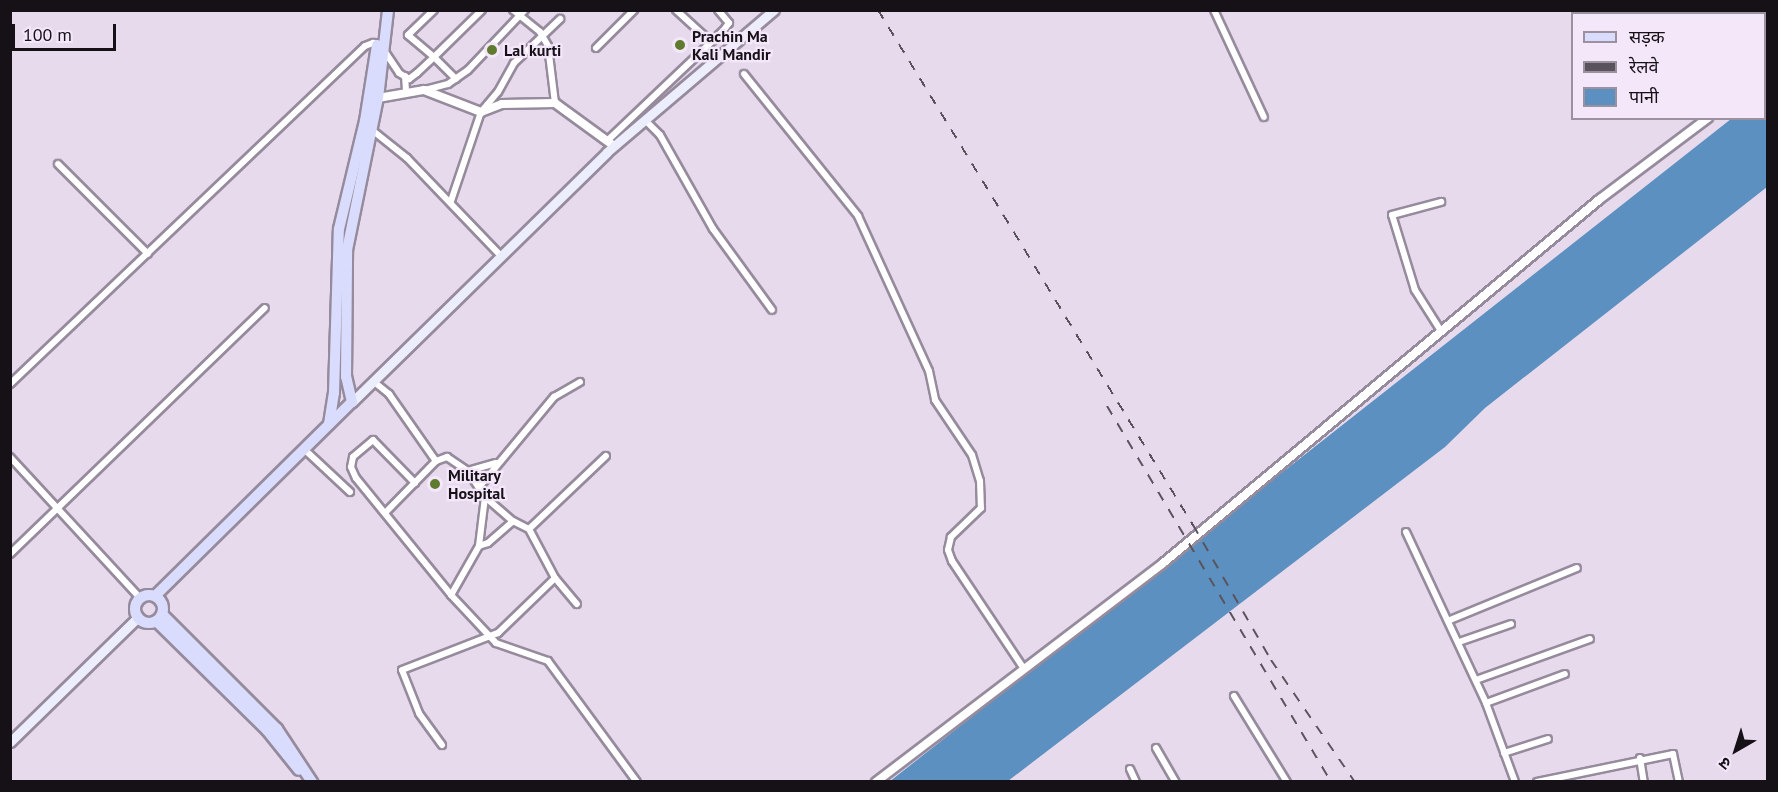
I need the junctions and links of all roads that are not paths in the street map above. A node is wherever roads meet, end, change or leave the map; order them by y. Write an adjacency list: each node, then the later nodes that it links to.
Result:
1 (381, 10): 16 (main road)
2 (388, 10): 16 (main road)
3 (434, 10): 18 (street)
4 (482, 10): 18 (street)
5 (513, 10): 12 (street)
6 (525, 10): 12 (street)
7 (634, 10): 17 (street)
8 (676, 10): 15 (street)
9 (718, 10): 15 (street)
10 (774, 10): 28 (main road)
11 (1214, 10): 27 (street)
12 (520, 16): 14 (street); 21 (street)
13 (560, 19): 14 (street)
14 (543, 38): 25 (street); 26 (street)
15 (711, 42): 31 (street)
16 (380, 47): 20 (street); 24 (main road); 35 (street); 44 (main road)
17 (596, 48)
18 (434, 57): 20 (street); 21 (street)
19 (744, 75): 75 (street)
20 (405, 76): 23 (street)
21 (456, 79): 22 (street)
22 (424, 90): 23 (street); 26 (street)
23 (406, 91): 24 (street)
24 (378, 98): 30 (main road)
25 (555, 103): 26 (street); 31 (street)
26 (481, 112): 33 (street)
27 (1264, 117)
28 (645, 120): 31 (main road); 38 (street)
29 (1705, 120): 39 (street)
30 (372, 130): 33 (street); 43 (main road)
31 (611, 143): 36 (main road)
32 (58, 164): 35 (street)
33 (451, 201): 36 (street)
34 (1441, 202): 39 (street)
35 (148, 254): 42 (street)
36 (501, 256): 40 (main road)
37 (265, 308): 55 (street)
38 (772, 310)
39 (1441, 331): 75 (street)
40 (373, 381): 43 (main road); 48 (street)
41 (580, 382): 49 (street)
42 (10, 384)
43 (352, 402): 44 (main road)
44 (329, 424): 45 (main road)
45 (304, 449): 53 (street); 65 (main road)
46 (606, 456): 58 (street)
47 (10, 457): 55 (street)
48 (435, 461): 50 (street); 51 (street)
49 (496, 463): 50 (street); 52 (street)
50 (468, 471): 52 (street)
51 (415, 483): 56 (street); 56 (street)
52 (480, 486): 54 (street)
53 (350, 492)
54 (485, 496): 57 (street); 60 (street)
55 (59, 506): 61 (street); 66 (street)
56 (384, 513): 64 (street)
57 (513, 521): 58 (street); 60 (street)
58 (529, 529): 63 (street)
59 (1406, 532): 70 (street)
60 (479, 546): 64 (street)
61 (10, 554)
62 (1577, 568): 70 (street)
63 (555, 578): 67 (street); 72 (street)
64 (451, 595): 72 (street)
65 (155, 596): 66 (main road); 69 (main road)
66 (140, 598): 68 (main road)
67 (577, 604)
68 (138, 617): 69 (main road); 81 (main road)
69 (159, 617): 87 (main road); 88 (main road)
70 (1450, 620): 74 (street)
71 (1511, 624): 74 (street)
72 (489, 638): 82 (street); 89 (street)
73 (1590, 639): 77 (street)
74 (1460, 642): 77 (street)
75 (1024, 669): 90 (street)
76 (1565, 674): 79 (street)
77 (1476, 680): 79 (street)
78 (1234, 696): 93 (street)
79 (1486, 703): 84 (street)
80 (1548, 739): 84 (street)
81 (10, 742)
82 (442, 745)
83 (1156, 748): 92 (street)
84 (1504, 753): 94 (street)
85 (1640, 758): 95 (street); 96 (street); 97 (street)
86 (1130, 769): 91 (street)
87 (304, 782)
88 (312, 782)
89 (637, 782)
90 (876, 782)
91 (1137, 782)
92 (1176, 782)
93 (1287, 782)
94 (1515, 782)
95 (1538, 782)
96 (1644, 782)
97 (1679, 782)

